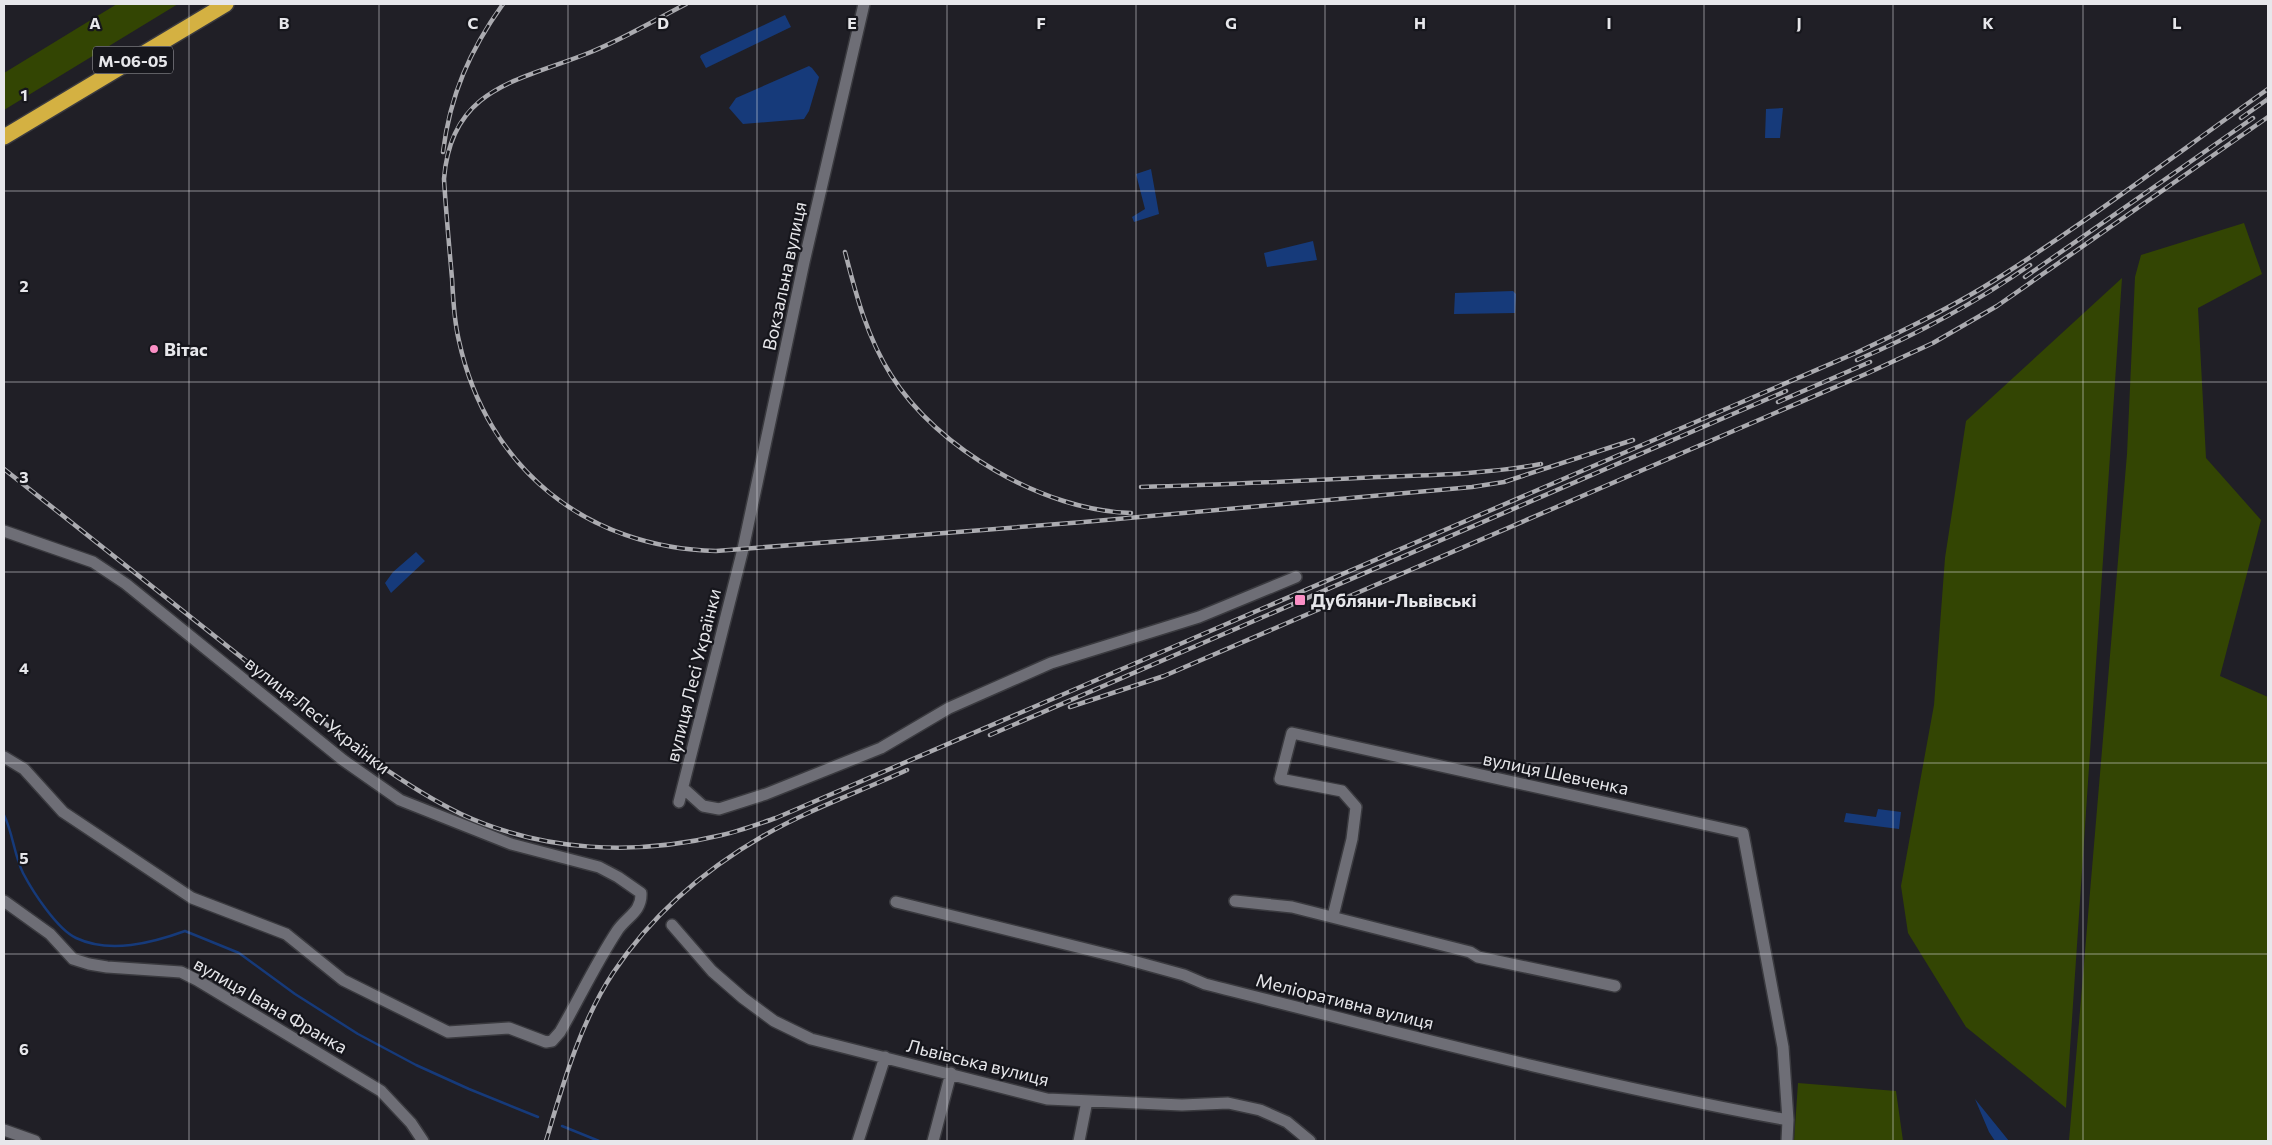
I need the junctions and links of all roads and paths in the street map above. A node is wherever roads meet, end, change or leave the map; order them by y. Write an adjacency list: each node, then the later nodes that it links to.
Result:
1 (226, 4): 3 (highway, М-06-05)
2 (864, 4): 5 (street, Вокзальна вулиця)
3 (4, 137)
4 (4, 531): 7 (street, вулиця Лесі Українки)
5 (741, 556): 8 (street, вулиця Лесі Українки)
6 (1296, 577): 8 (street)
7 (4, 757)
8 (683, 788): 9 (street, вулиця Лесі Українки)
9 (679, 802)
10 (4, 901): 22 (street, вулиця Івана Франка)
11 (1236, 901): 13 (street)
12 (896, 902): 19 (street, Меліоративна вулиця)
13 (1333, 916): 15 (street); 19 (street, вулиця Шевченка)
14 (672, 925): 16 (street, Львівська вулиця)
15 (1615, 986)
16 (885, 1057): 17 (street, Львівська вулиця); 23 (street)
17 (951, 1073): 18 (street, Львівська вулиця); 24 (street)
18 (1087, 1101): 25 (street); 26 (street, Львівська вулиця)
19 (1788, 1120): 27 (street, вулиця Шевченка)
20 (4, 1130): 21 (street)
21 (35, 1141)
22 (423, 1141)
23 (858, 1141)
24 (933, 1141)
25 (1079, 1141)
26 (1310, 1141)
27 (1787, 1141)

